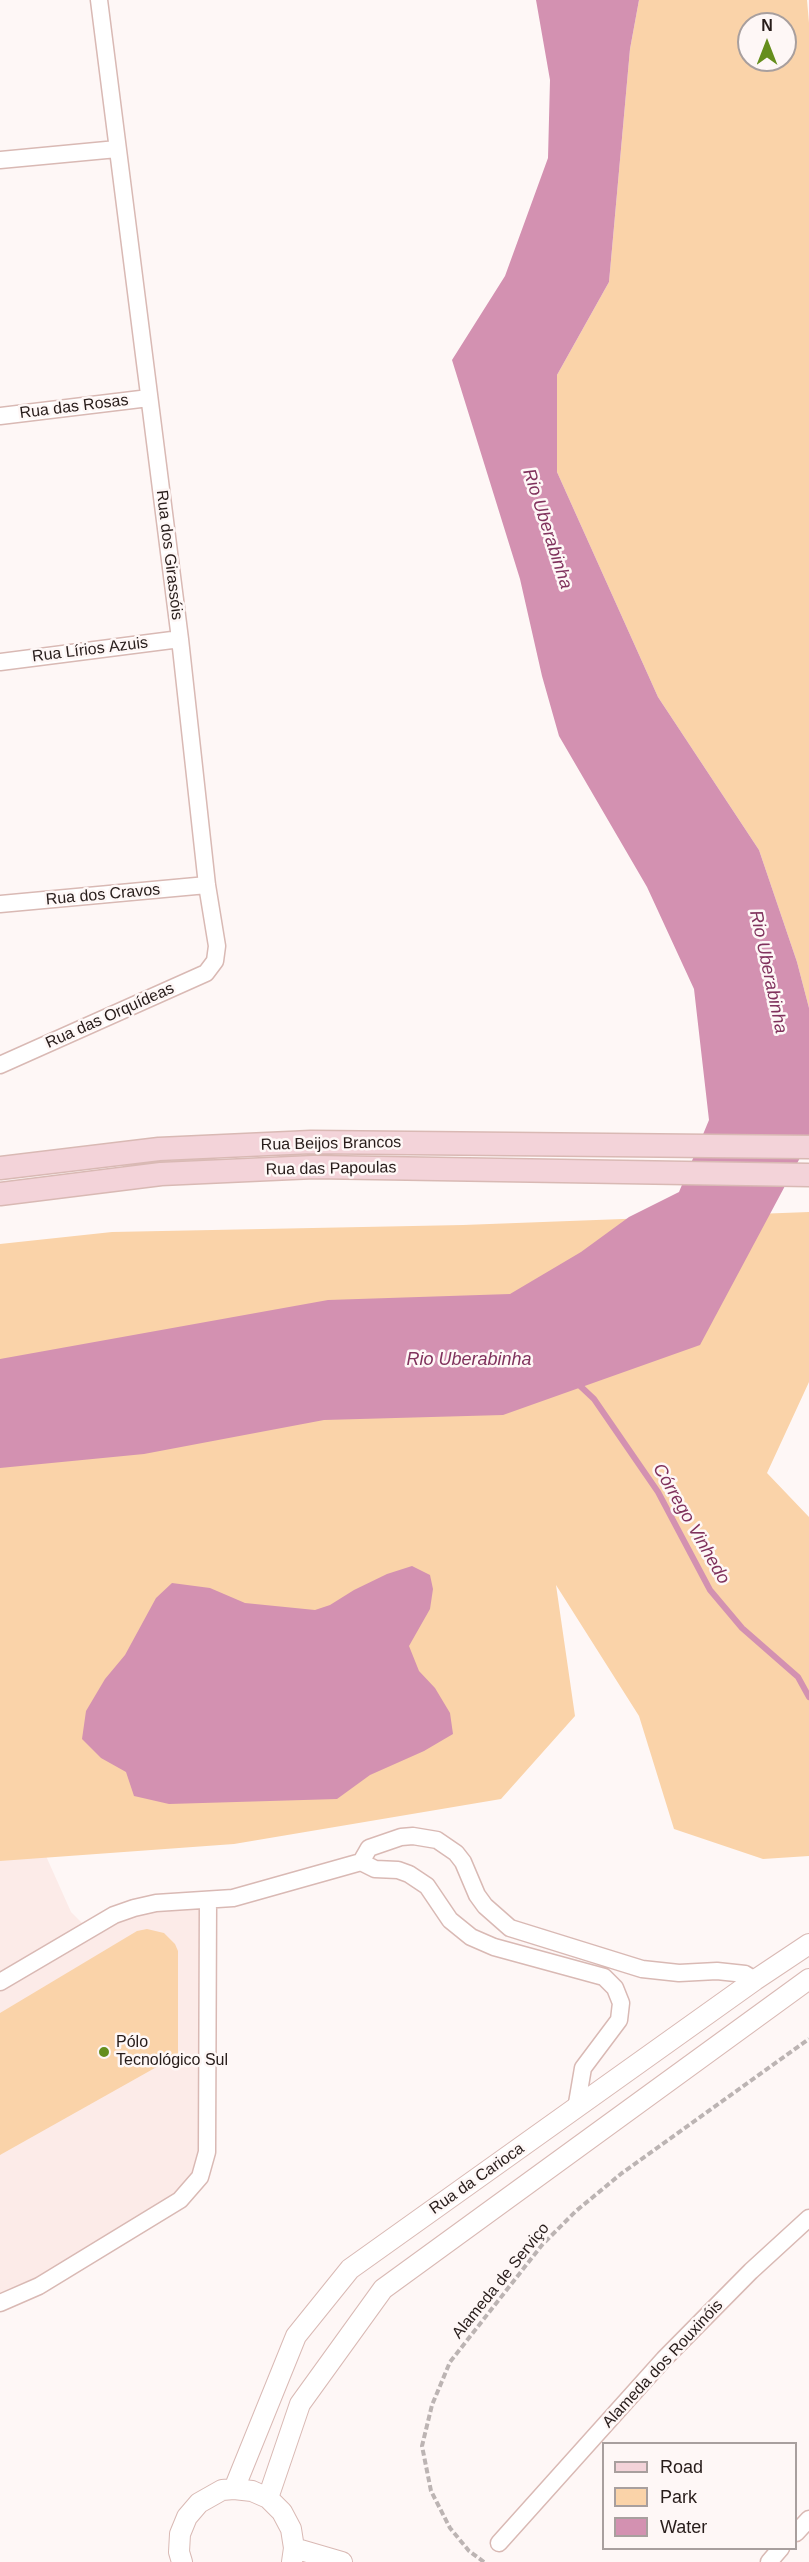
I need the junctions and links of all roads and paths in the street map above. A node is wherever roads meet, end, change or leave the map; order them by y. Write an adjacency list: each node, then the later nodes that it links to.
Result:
1 (99, 0): 2 (street, Rua dos Girassóis)
2 (117, 149): 3 (street); 4 (street, Rua dos Girassóis)
3 (0, 160)
4 (149, 398): 5 (street, Rua das Rosas); 6 (street, Rua dos Girassóis)
5 (0, 416)
6 (180, 639): 7 (street, Rua Lírios Azuis); 8 (street, Rua dos Girassóis)
7 (0, 662)
8 (207, 885): 9 (street, Rua dos Cravos); 10 (street, Rua dos Girassóis)
9 (0, 904)
10 (215, 961): 11 (street, Rua das Orquídeas)
11 (0, 1065)
12 (809, 1147): 13 (main road, Rua Beijos Brancos)
13 (0, 1168)
14 (809, 1175): 15 (main road, Rua das Papoulas)
15 (0, 1194)
16 (361, 1862): 17 (street); 19 (street); 20 (street)
17 (208, 1901): 23 (street); 27 (street)
18 (809, 1944): 22 (street, Rua da Carioca)
19 (566, 1947): 20 (street); 22 (street)
20 (562, 1965): 25 (street)
21 (809, 1979): 29 (street, Rua da Carioca)
22 (755, 1980): 25 (street, Rua da Carioca)
23 (0, 1982)
24 (809, 2039): 37 (path, Alameda de Serviço)
25 (576, 2109): 28 (street, Rua da Carioca)
26 (809, 2218): 32 (street, Alameda dos Rouxinóis)
27 (0, 2303)
28 (234, 2489): 29 (street); 35 (street)
29 (268, 2498): 34 (street)
30 (809, 2519): 31 (street)
31 (797, 2531)
32 (499, 2543)
33 (779, 2550): 38 (street)
34 (293, 2555): 36 (street)
35 (182, 2562)
36 (342, 2562)
37 (484, 2562)
38 (769, 2562)

